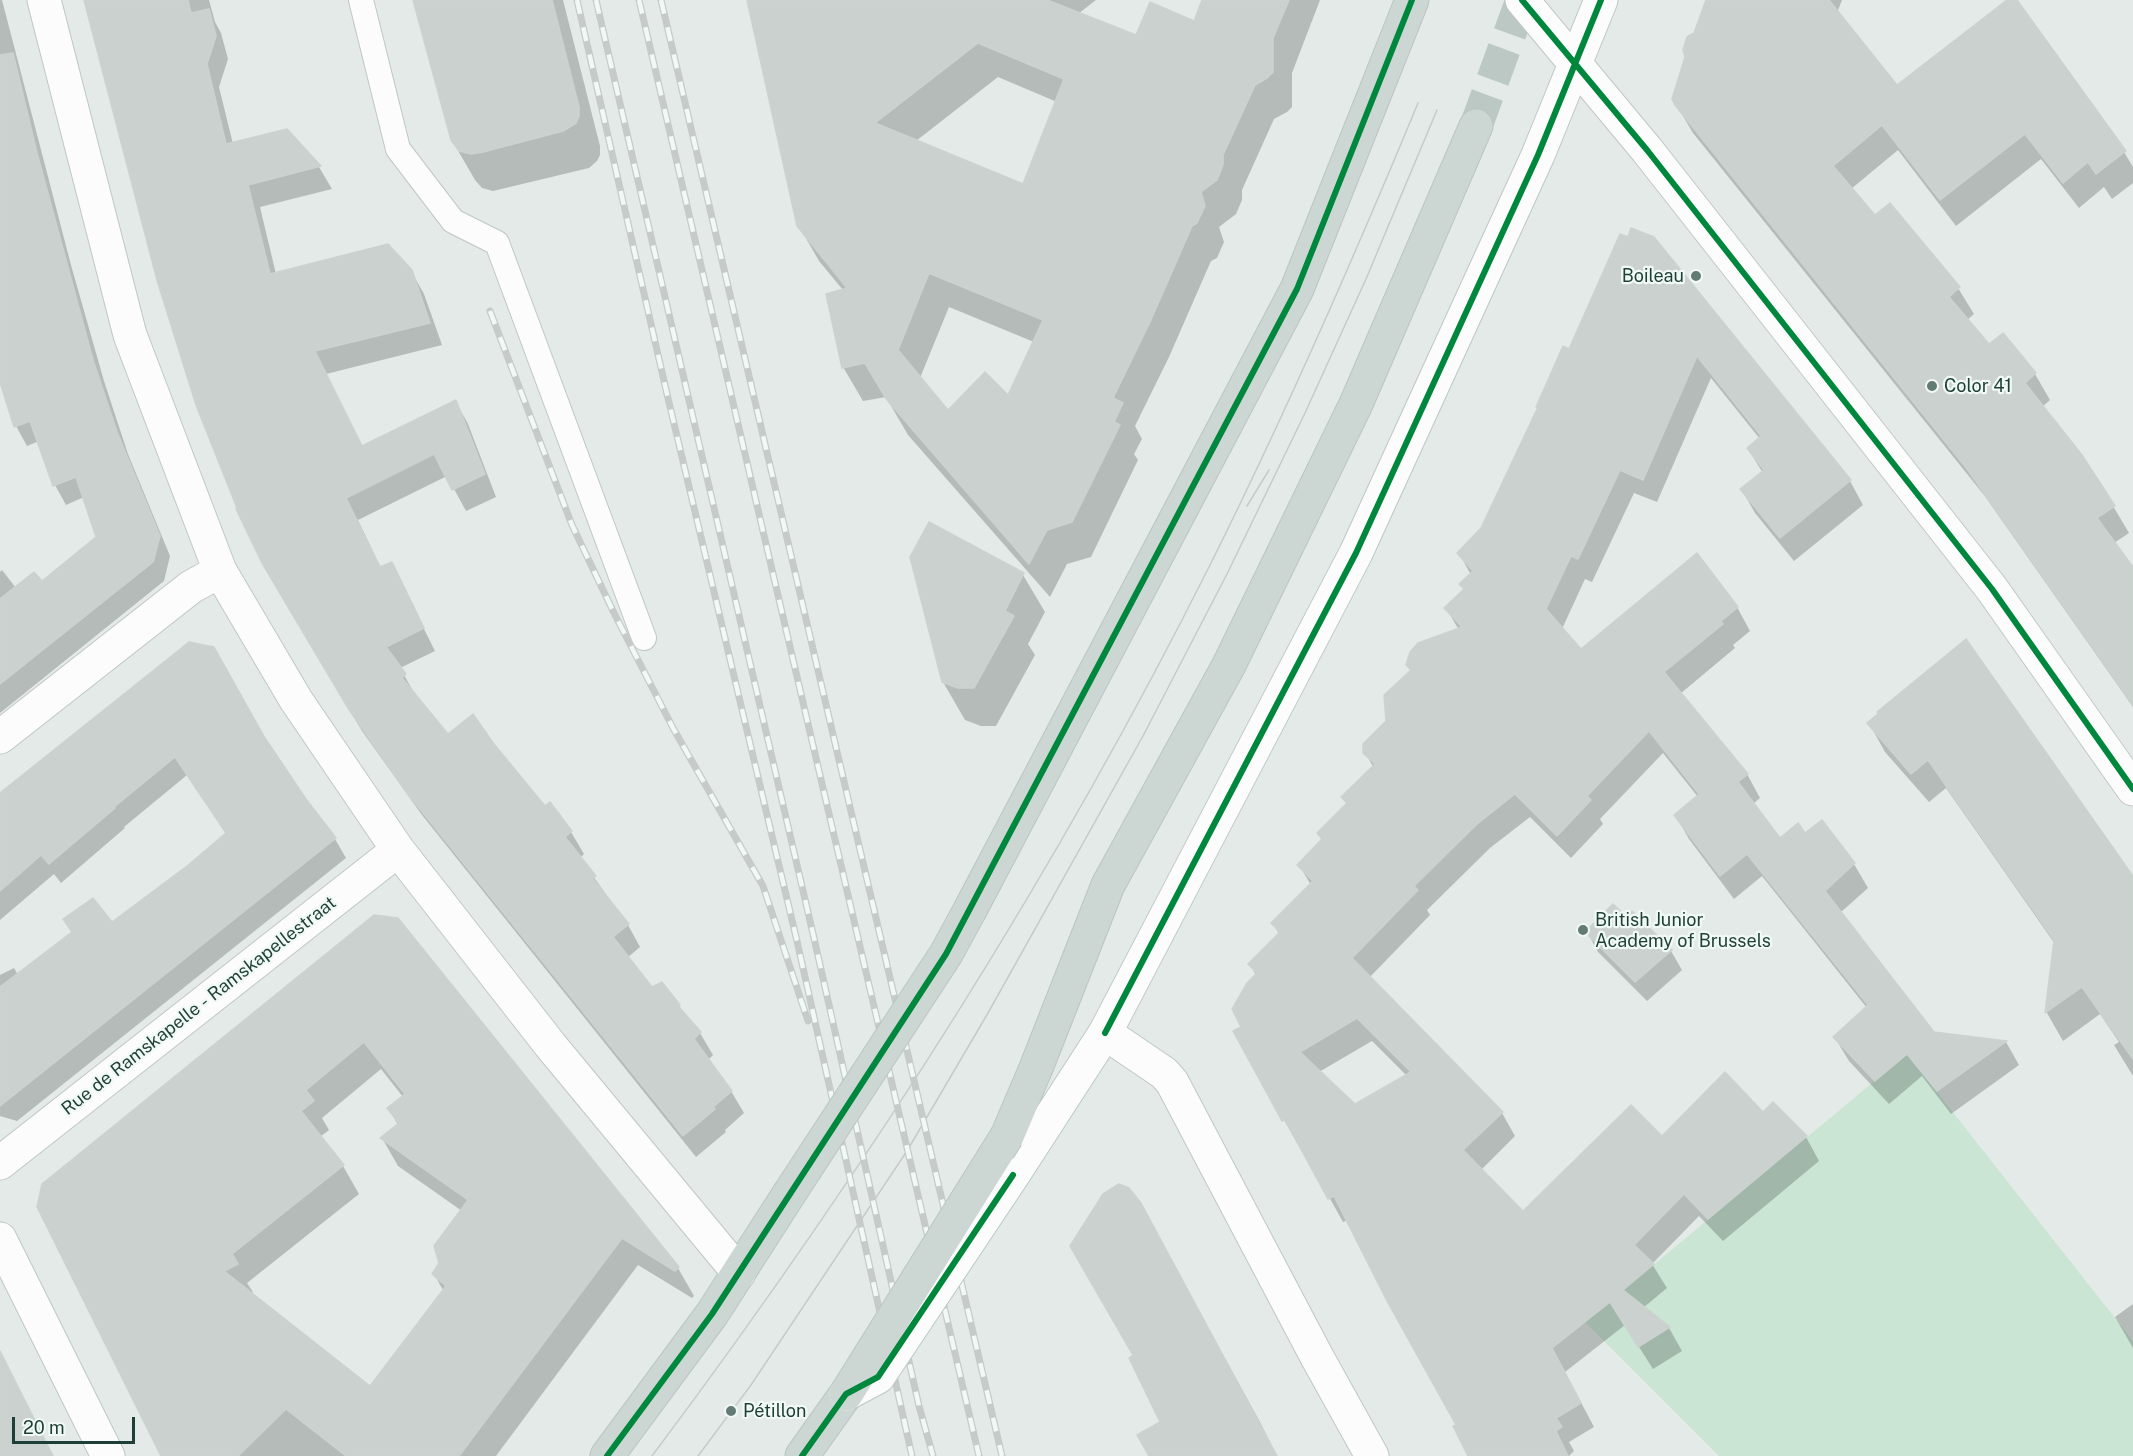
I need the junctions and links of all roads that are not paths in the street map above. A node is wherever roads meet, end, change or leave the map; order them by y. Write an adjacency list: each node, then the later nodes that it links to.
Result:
1 (44, 0): 8 (street)
2 (360, 0): 9 (lane)
3 (1412, 0): 16 (main road, bridge)
4 (1522, 0): 6 (street)
5 (1601, 0): 6 (street)
6 (1575, 66): 11 (street); 13 (street)
7 (1476, 126): 17 (main road, bridge)
8 (219, 571): 10 (street); 12 (street)
9 (644, 638)
10 (0, 738)
11 (2133, 789)
12 (398, 850): 14 (street, Rue de Ramskapelle - Ramskapellestraat); 16 (street)
13 (1105, 1033): 17 (street, bridge); 21 (street)
14 (0, 1163)
15 (0, 1239): 18 (street)
16 (739, 1273): 19 (main road)
17 (846, 1394): 20 (main road)
18 (108, 1456)
19 (607, 1456)
20 (802, 1456)
21 (1372, 1456)

